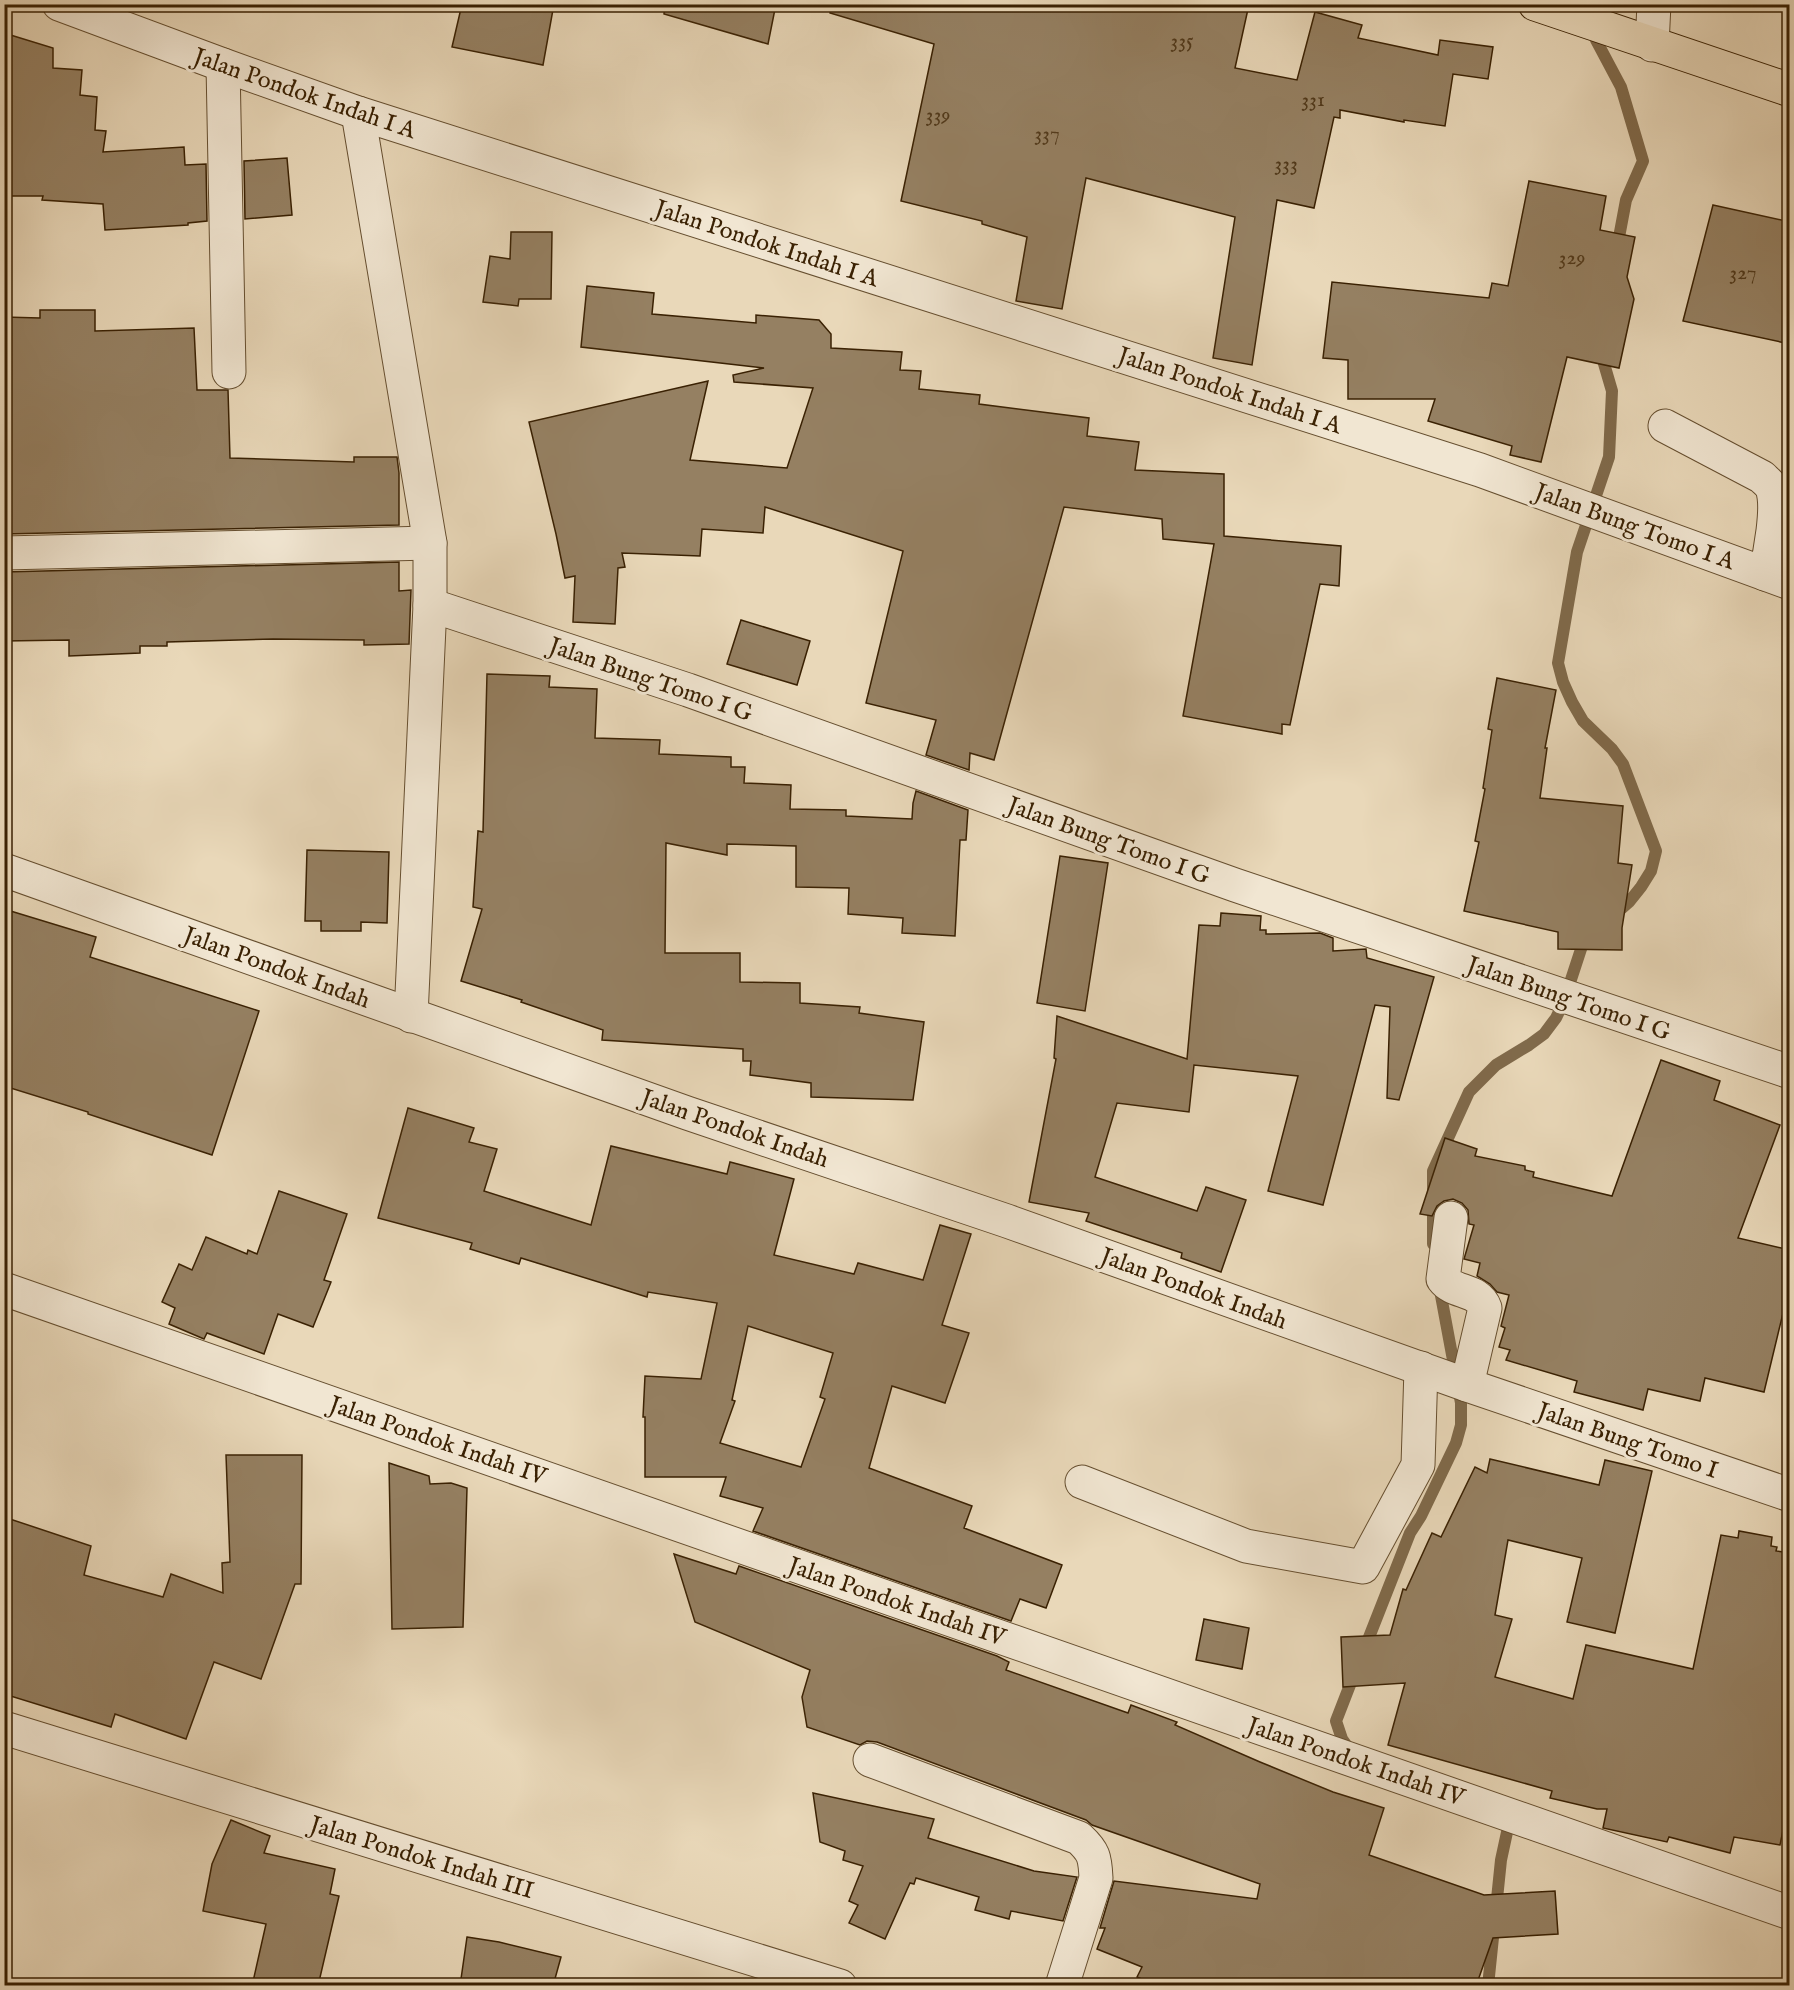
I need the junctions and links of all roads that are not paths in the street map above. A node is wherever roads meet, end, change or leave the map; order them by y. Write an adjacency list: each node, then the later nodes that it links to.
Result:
1 (59, 4): 5 (street, Jalan Pondok Indah I A)
2 (1535, 4): 4 (highway)
3 (1654, 4): 4 (street)
4 (1652, 45): 6 (highway)
5 (223, 65): 7 (street, Jalan Pondok Indah I A); 8 (street)
6 (1790, 90)
7 (358, 112): 10 (street, Jalan Pondok Indah I A); 11 (street)
8 (229, 372)
9 (1665, 426): 13 (street)
10 (1480, 470): 13 (street, Jalan Bung Tomo I A)
11 (430, 543): 12 (street); 14 (street)
12 (4, 553)
13 (1777, 578)
14 (430, 605): 16 (street); 17 (street, Jalan Bung Tomo I G)
15 (4, 870): 16 (street, Jalan Pondok Indah)
16 (411, 1016): 20 (street, Jalan Pondok Indah)
17 (1790, 1072)
18 (1451, 1218): 21 (street)
19 (4, 1289): 26 (street, Jalan Pondok Indah IV)
20 (1421, 1368): 21 (street, Jalan Pondok Indah); 22 (street)
21 (1467, 1385): 23 (street, Jalan Bung Tomo I)
22 (1082, 1482)
23 (1790, 1495)
24 (4, 1728): 27 (street, Jalan Pondok Indah III)
25 (870, 1760): 28 (street)
26 (1790, 1913)
27 (840, 1986)
28 (1062, 1986)

